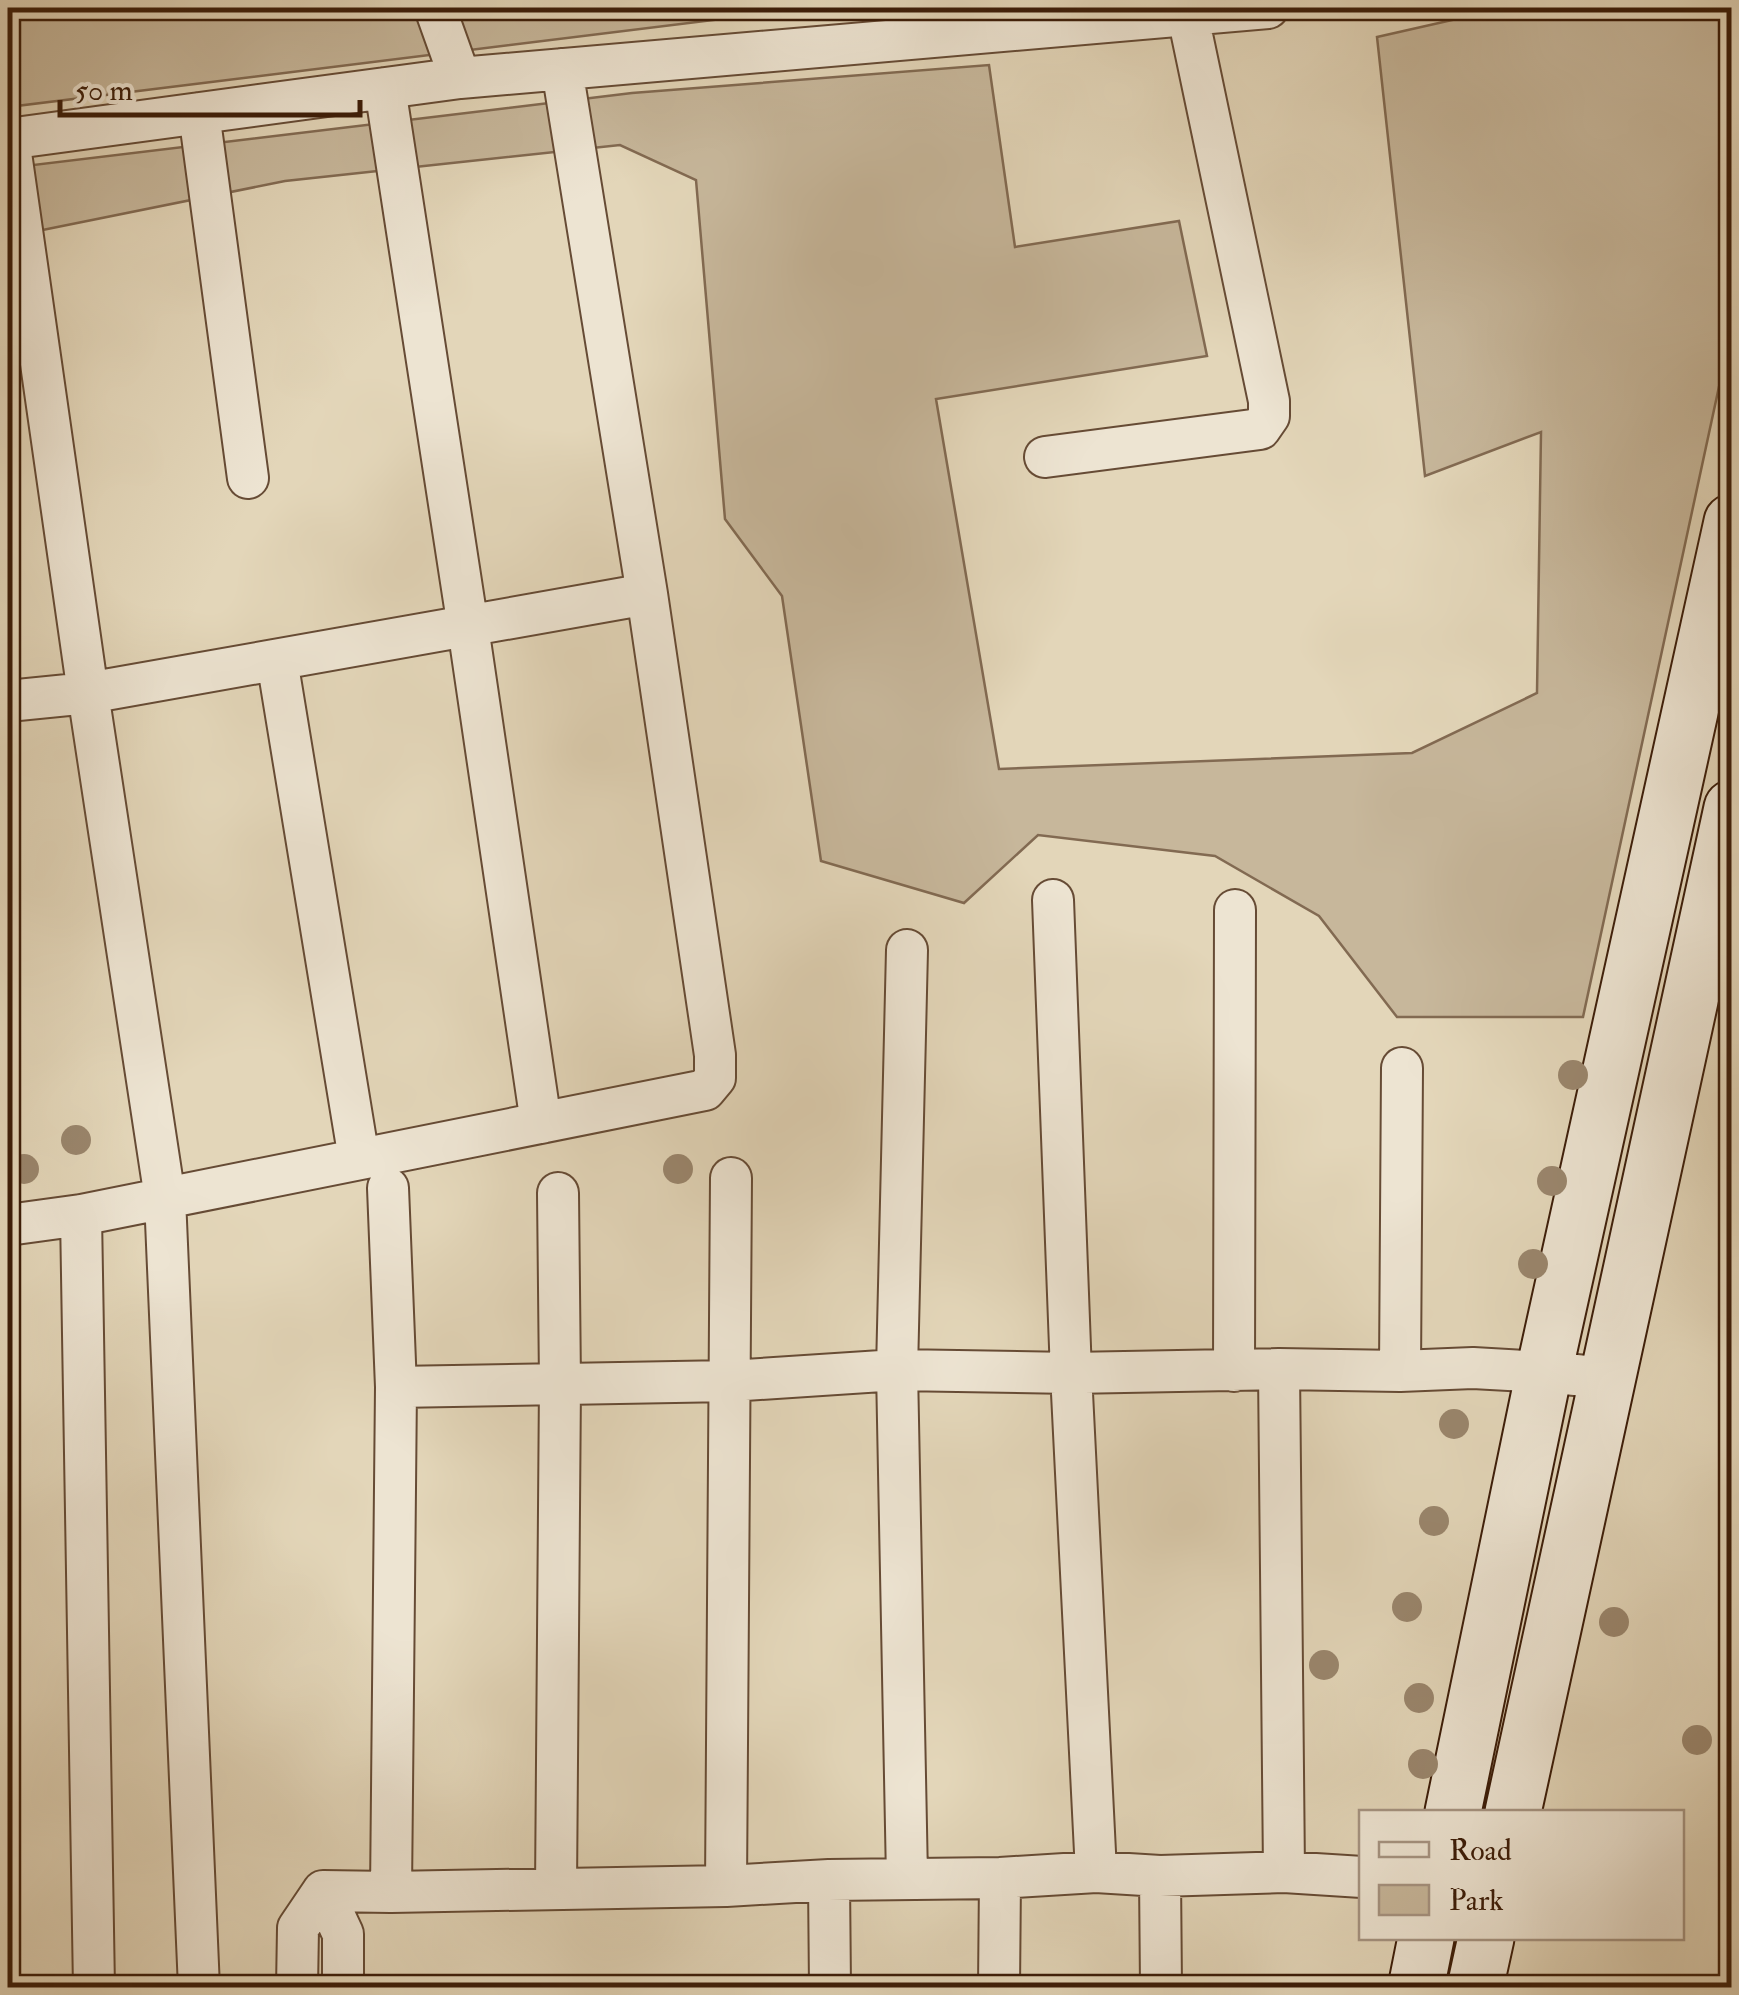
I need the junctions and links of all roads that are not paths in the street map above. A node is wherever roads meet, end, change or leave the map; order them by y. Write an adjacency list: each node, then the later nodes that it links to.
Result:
1 (435, 8): 6 (street)
2 (1247, 9): 3 (street)
3 (1188, 16): 4 (street); 10 (street)
4 (1020, 19): 5 (street)
5 (562, 69): 6 (street); 13 (street)
6 (460, 78): 7 (street)
7 (385, 88): 8 (street); 14 (street)
8 (199, 113): 9 (street); 11 (street)
9 (8, 139): 16 (street)
10 (1045, 457)
11 (248, 478)
12 (1732, 522): 35 (street)
13 (647, 594): 14 (street); 23 (street)
14 (468, 627): 15 (street); 23 (street)
15 (277, 660): 16 (street); 24 (street)
16 (88, 693): 17 (street); 28 (street)
17 (8, 701)
18 (1732, 808): 37 (street)
19 (1054, 900): 36 (street)
20 (1235, 910): 33 (street)
21 (907, 950): 32 (street)
22 (1402, 1068): 34 (street)
23 (541, 1123): 24 (street)
24 (359, 1160): 28 (street)
25 (731, 1178): 38 (street)
26 (388, 1188): 40 (street)
27 (558, 1194): 39 (street)
28 (165, 1198): 29 (street); 57 (street)
29 (81, 1215): 30 (street); 56 (street)
30 (8, 1225)
31 (1278, 1369): 33 (street); 34 (street); 44 (street)
32 (896, 1370): 36 (street); 38 (street); 47 (street)
33 (1234, 1371): 36 (street)
34 (1400, 1371): 35 (street)
35 (1544, 1372): 37 (street); 41 (street)
36 (1071, 1373): 43 (street)
37 (1608, 1378): 42 (street)
38 (730, 1381): 39 (street); 50 (street)
39 (560, 1383): 40 (street); 51 (street)
40 (396, 1387): 53 (street)
41 (1453, 1810)
42 (1513, 1810)
43 (1096, 1872): 45 (street); 48 (street)
44 (1284, 1872): 45 (street); 46 (street)
45 (1160, 1876): 62 (street)
46 (1359, 1877)
47 (906, 1878): 48 (street); 49 (street)
48 (1000, 1878): 61 (street)
49 (829, 1880): 50 (street); 60 (street)
50 (726, 1886): 51 (street)
51 (556, 1889): 53 (street)
52 (323, 1891): 53 (street); 58 (street); 59 (street)
53 (391, 1892)
54 (1426, 1940): 63 (street)
55 (1486, 1940): 64 (street)
56 (94, 1988)
57 (199, 1988)
58 (297, 1988)
59 (343, 1988)
60 (830, 1988)
61 (999, 1988)
62 (1161, 1988)
63 (1416, 1988)
64 (1475, 1988)

